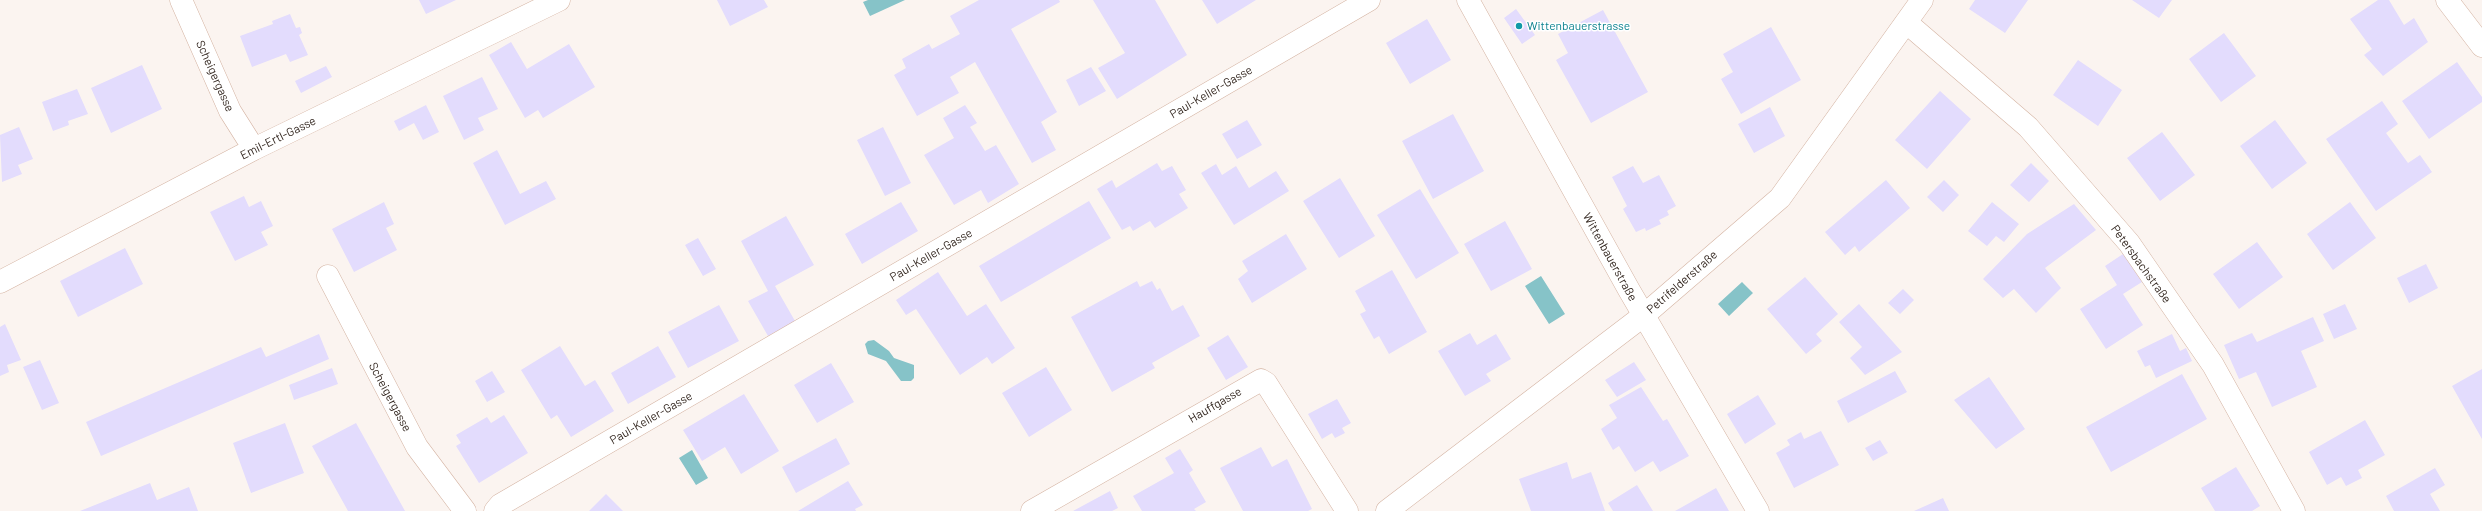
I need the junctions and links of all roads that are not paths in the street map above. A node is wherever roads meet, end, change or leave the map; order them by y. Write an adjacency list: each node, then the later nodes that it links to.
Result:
1 (181, 0): 9 (street, Scheigergasse)
2 (559, 0): 9 (street, Emil-Ertl-Gasse)
3 (1369, 0): 14 (street, Paul-Keller-Gasse)
4 (1468, 0): 12 (street, Wittenbauerstraße)
5 (1922, 0): 7 (street, Petrifelderstraße)
6 (2447, 0): 8 (street)
7 (1907, 22): 12 (street, Petrifelderstraße); 19 (street, Petersbachstraße)
8 (2482, 46)
9 (254, 149): 11 (street, Emil-Ertl-Gasse)
10 (328, 276): 13 (street, Scheigergasse)
11 (0, 282)
12 (1643, 316): 17 (street, Petrifelderstraße); 18 (street, Wittenbauerstraße)
13 (465, 511)
14 (496, 511)
15 (1032, 511): 16 (street, Hauffgasse)
16 (1348, 511)
17 (1387, 511)
18 (1758, 511)
19 (2294, 511)

